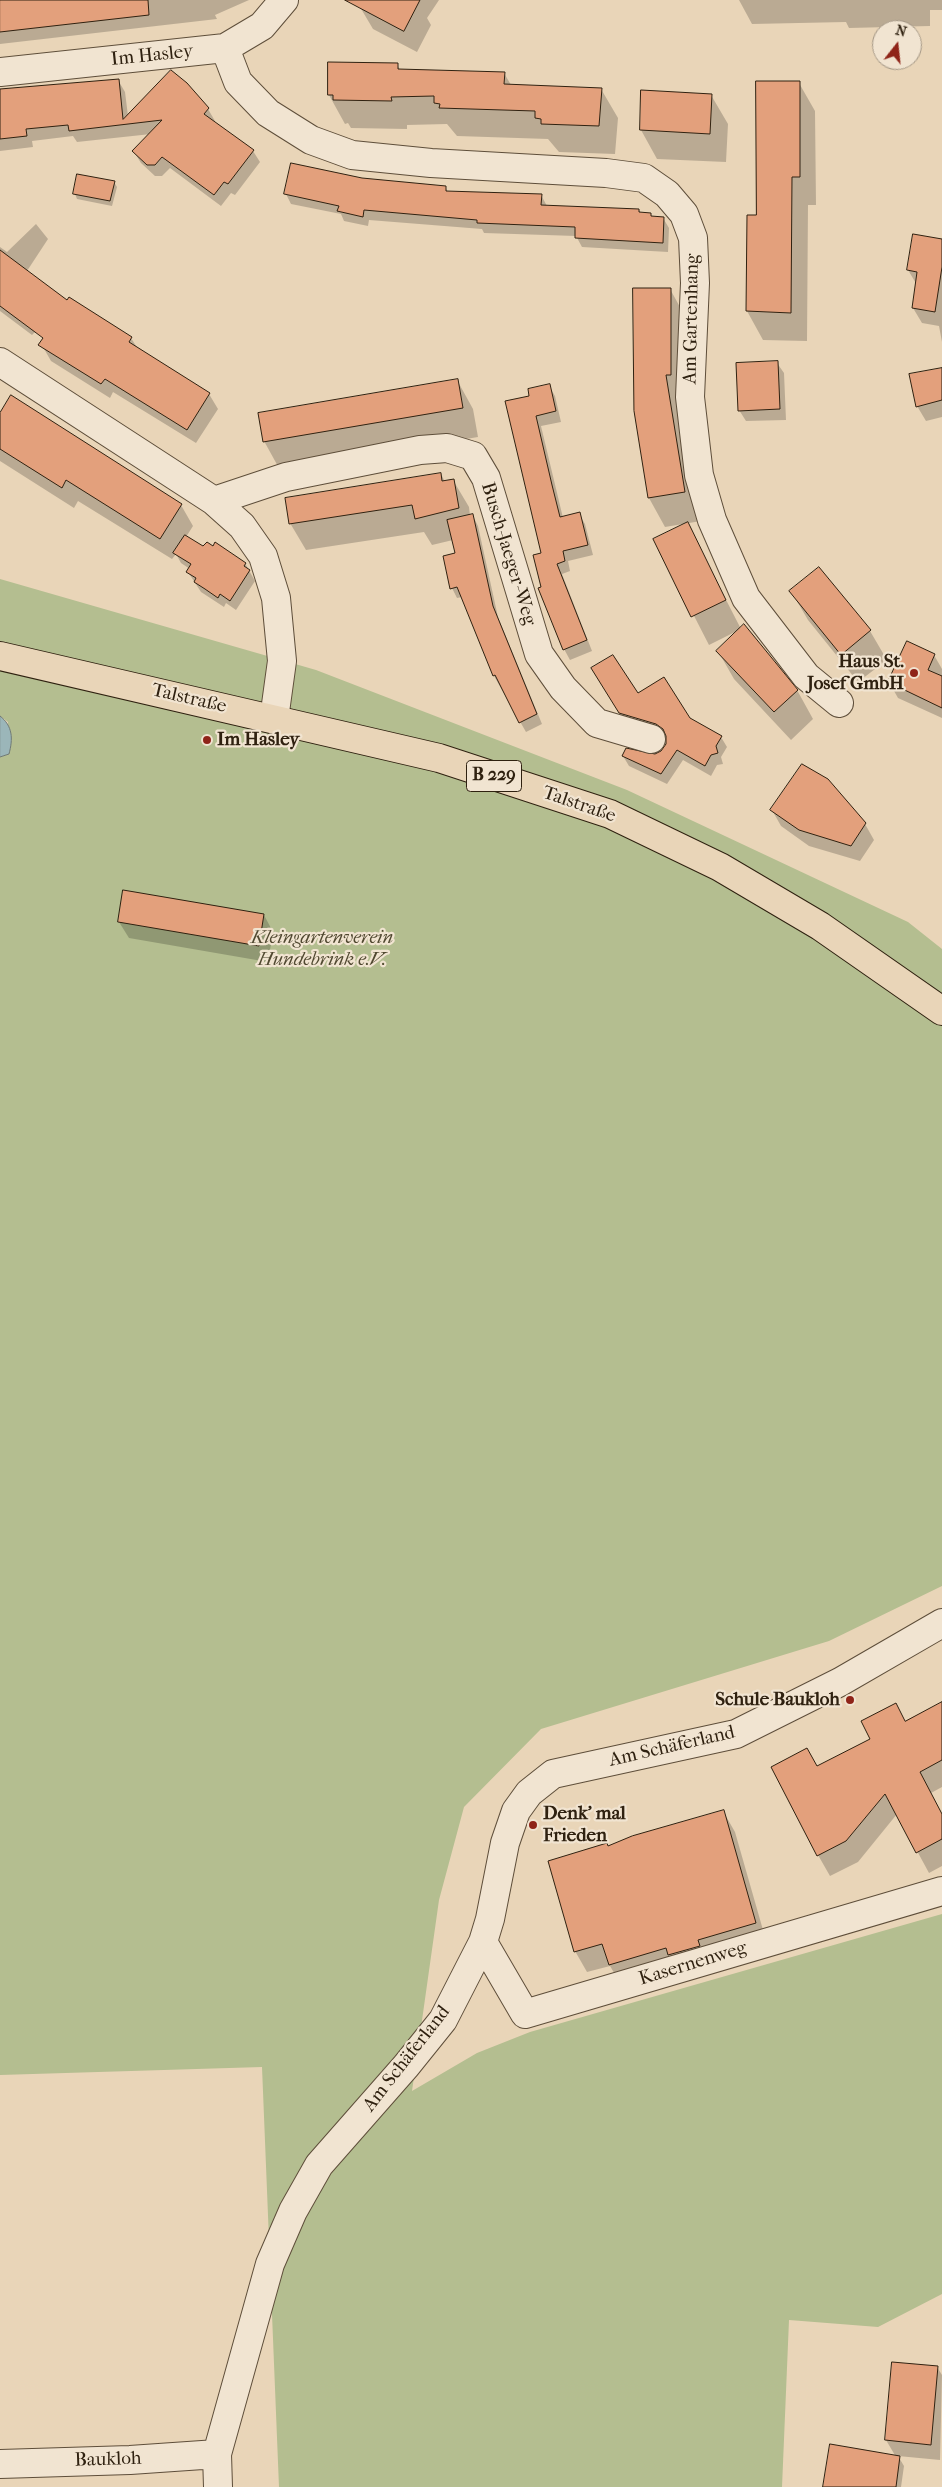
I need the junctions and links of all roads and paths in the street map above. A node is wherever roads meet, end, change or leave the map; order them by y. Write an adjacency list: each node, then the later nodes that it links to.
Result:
1 (284, 0): 2 (street)
2 (225, 48): 3 (street, Im Hasley); 7 (street, Am Gartenhang)
3 (0, 72)
4 (0, 362): 5 (street)
5 (214, 501): 8 (street); 9 (street, Busch-Jaeger-Weg)
6 (0, 656): 8 (main road, Talstraße / B 229)
7 (839, 703)
8 (274, 719): 10 (main road, Talstraße / B 229)
9 (650, 739)
10 (942, 1011)
11 (942, 1623): 13 (street, Am Schäferland)
12 (942, 1891): 13 (street, Kasernenweg)
13 (483, 1942): 14 (street, Am Schäferland)
14 (217, 2454): 15 (street, Baukloh); 16 (street, Am Schäferland)
15 (0, 2464)
16 (218, 2487)

